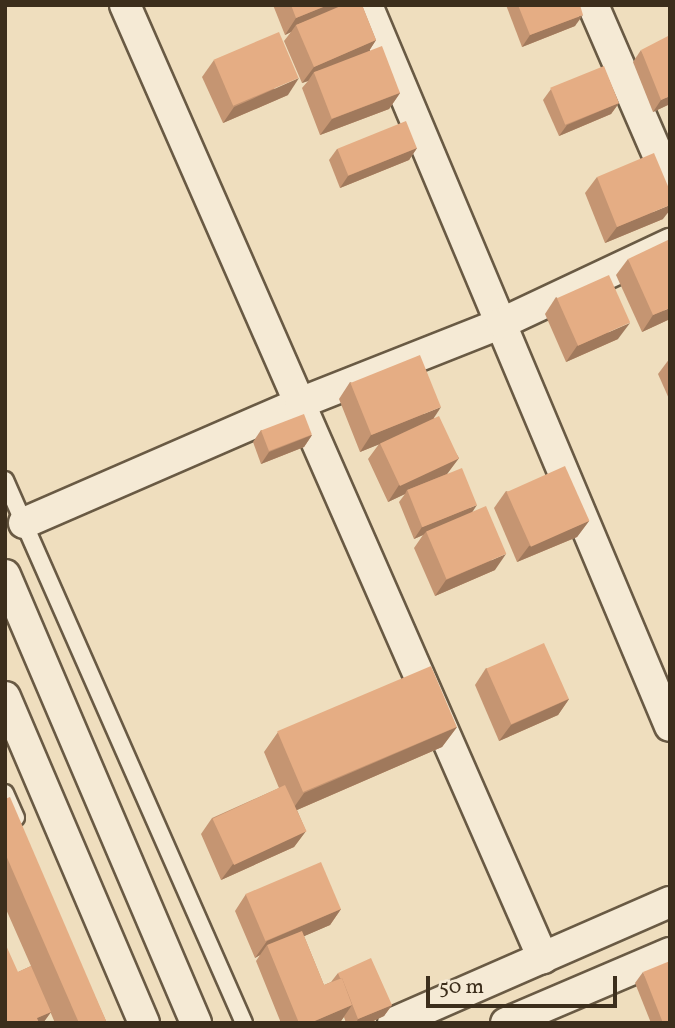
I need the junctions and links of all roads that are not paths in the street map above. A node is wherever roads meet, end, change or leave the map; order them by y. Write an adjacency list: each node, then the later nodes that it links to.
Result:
1 (125, 5): 7 (street)
2 (367, 5): 6 (street)
3 (593, 5): 4 (street)
4 (670, 183)
5 (670, 244): 6 (street)
6 (502, 324): 7 (street); 12 (street)
7 (300, 403): 9 (street); 17 (street)
8 (5, 480): 9 (lane)
9 (24, 523): 21 (lane)
10 (5, 575): 20 (street)
11 (5, 697): 19 (street)
12 (670, 726)
13 (5, 793): 14 (lane)
14 (22, 831)
15 (670, 902): 17 (street)
16 (670, 953): 18 (street)
17 (543, 958): 22 (street)
18 (562, 1012): 23 (street)
19 (144, 1023)
20 (196, 1023)
21 (244, 1023)
22 (393, 1023)
23 (506, 1023)

